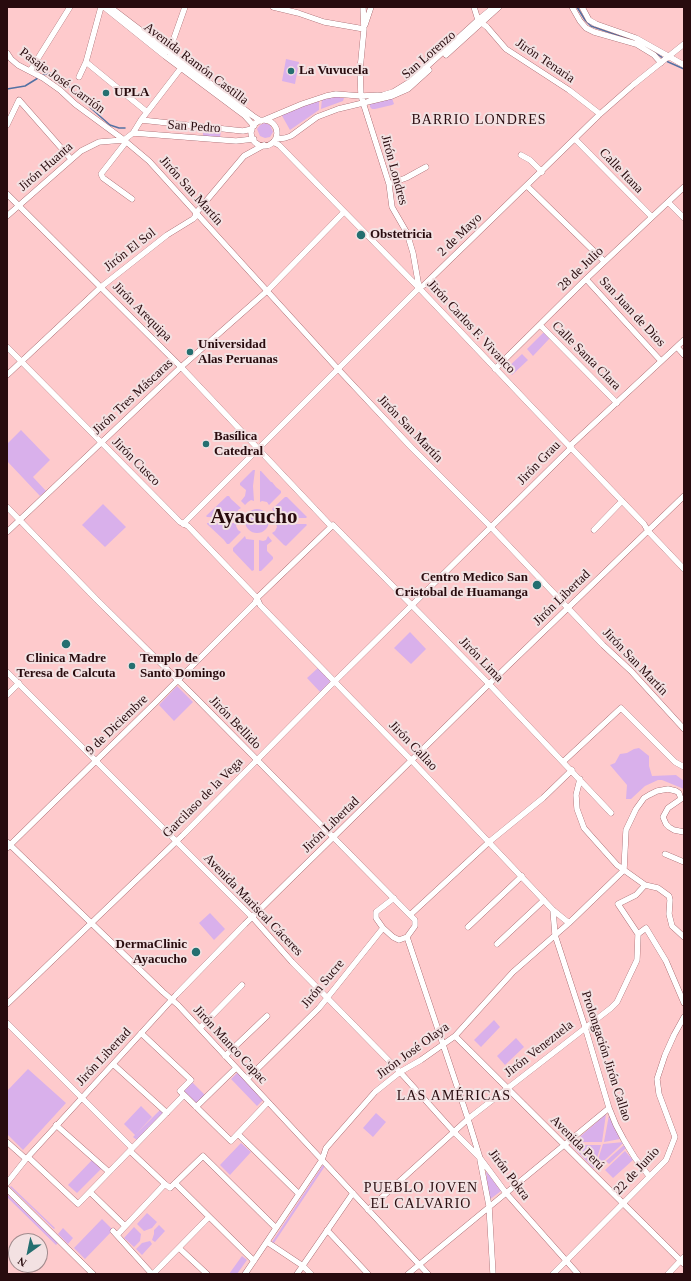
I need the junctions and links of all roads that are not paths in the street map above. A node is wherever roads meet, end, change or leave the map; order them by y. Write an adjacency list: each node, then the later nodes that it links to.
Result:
1 (70, 7): 23 (street)
2 (102, 7): 20 (street); 22 (street, Avenida Ramón Castilla)
3 (110, 7): 17 (street, Avenida Ramón Castilla)
4 (186, 7): 17 (street)
5 (273, 7): 13 (street)
6 (364, 7): 15 (street)
7 (372, 7): 15 (street)
8 (474, 7): 14 (street)
9 (494, 7): 14 (street, San Lorenzo)
10 (499, 7): 14 (street, San Lorenzo)
11 (572, 7): 19 (street)
12 (582, 7): 19 (street)
13 (298, 10): 15 (street)
14 (480, 22): 25 (street, San Lorenzo); 26 (street, San Lorenzo); 28 (street, Jirón Tenaria)
15 (364, 29): 25 (street, Jirón Londres)
16 (684, 44): 19 (street, 2 de Mayo)
17 (170, 52): 30 (street, Avenida Ramón Castilla)
18 (7, 53): 23 (street, Pasaje José Carrión)
19 (665, 60): 21 (street); 28 (street, 2 de Mayo)
20 (86, 62): 24 (street); 27 (street)
21 (684, 65)
22 (181, 68): 27 (street); 32 (street, Avenida Ramón Castilla)
23 (30, 71): 37 (street, Pasaje José Carrión)
24 (79, 77)
25 (361, 96): 26 (street, Jirón Londres); 30 (street, San Lorenzo)
26 (363, 103): 36 (street, San Lorenzo); 43 (street, Jirón Londres)
27 (147, 112): 29 (street)
28 (600, 114): 35 (street, 2 de Mayo)
29 (141, 120): 32 (street, San Pedro); 33 (street)
30 (263, 120): 32 (street); 36 (street)
31 (7, 125): 40 (street)
32 (253, 127): 34 (street)
33 (133, 133): 34 (street, San Pedro); 37 (street)
34 (254, 139): 38 (street)
35 (575, 139): 42 (street, 2 de Mayo); 53 (street, Calle Itana)
36 (274, 140): 38 (street); 50 (street, Jirón Carlos F. Vivanco)
37 (125, 141): 40 (street, Jirón Huanta); 47 (street); 51 (street, Jirón San Martín)
38 (264, 145): 51 (street, Jirón El Sol)
39 (521, 155): 42 (street)
40 (71, 159): 49 (street, Jirón Huanta)
41 (426, 167): 43 (street)
42 (542, 172): 44 (street, 2 de Mayo)
43 (389, 184): 58 (street, Jirón Londres)
44 (527, 186): 55 (street); 58 (street, 2 de Mayo)
45 (684, 188): 48 (street, 28 de Julio)
46 (7, 194): 49 (street, Jirón Arequipa)
47 (132, 199)
48 (668, 202): 53 (street, 28 de Julio); 54 (street)
49 (19, 206): 52 (street, Jirón Huanta); 57 (street, Jirón Arequipa)
50 (344, 212): 58 (street, Jirón Carlos F. Vivanco); 59 (street, Jirón Tres Máscaras)
51 (196, 213): 57 (street, Jirón El Sol); 59 (street, Jirón San Martín)
52 (7, 216)
53 (652, 217): 55 (street, 28 de Julio)
54 (684, 218)
55 (604, 261): 56 (street, 28 de Julio)
56 (586, 279): 60 (street, 28 de Julio); 66 (street, San Juan de Dios)
57 (102, 287): 65 (street, Jirón El Sol); 67 (street, Jirón Arequipa)
58 (419, 288): 68 (street, 2 de Mayo); 69 (street, Jirón Carlos F. Vivanco)
59 (267, 291): 67 (street, Jirón Tres Máscaras); 68 (street, Jirón San Martín)
60 (540, 325): 69 (street, 28 de Julio); 71 (street, Calle Santa Clara)
61 (684, 340): 63 (street, Jirón Grau)
62 (7, 347): 65 (street, Jirón Cusco)
63 (677, 347): 64 (street); 66 (street, Jirón Grau)
64 (684, 355)
65 (21, 361): 70 (street, Jirón El Sol); 72 (street, Jirón Cusco)
66 (662, 361): 71 (street, Jirón Grau)
67 (181, 367): 72 (street, Jirón Tres Máscaras); 74 (street, Jirón Arequipa)
68 (338, 369): 74 (street, 2 de Mayo); 81 (street, Jirón San Martín)
69 (495, 369): 73 (street, Jirón Carlos F. Vivanco)
70 (7, 375)
71 (617, 402): 73 (street, Jirón Grau)
72 (101, 443): 78 (street, Jirón Tres Máscaras); 79 (street, Jirón Cusco)
73 (570, 447): 76 (street, Jirón Carlos F. Vivanco); 81 (street, Jirón Grau)
74 (258, 449): 79 (street, 2 de Mayo); 80 (street, Jirón Arequipa)
75 (684, 496): 83 (street, Jirón Libertad)
76 (622, 501): 82 (street); 83 (street, Jirón Carlos F. Vivanco)
77 (7, 507): 78 (street, Jirón Bellido)
78 (20, 520): 84 (street, Jirón Tres Máscaras); 90 (street, Jirón Bellido)
79 (183, 524): 86 (street, Jirón Cusco)
80 (332, 525): 86 (street, 9 de Diciembre); 87 (street, Jirón Lima)
81 (491, 527): 87 (street, Jirón Grau); 88 (street, Jirón San Martín)
82 (594, 530)
83 (648, 531): 85 (street, Jirón Carlos F. Vivanco); 88 (street, Jirón Libertad)
84 (7, 532)
85 (684, 569)
86 (257, 598): 90 (street, 9 de Diciembre); 91 (street, Jirón Callao)
87 (412, 605): 91 (street, Garcilaso de la Vega); 93 (street, Jirón Lima)
88 (568, 608): 93 (street, Jirón Libertad); 95 (street, Jirón San Martín)
89 (7, 672): 92 (street, Avenida Mariscal Cáceres)
90 (178, 680): 96 (street, Jirón Bellido); 97 (street, 9 de Diciembre)
91 (334, 681): 96 (street, Garcilaso de la Vega); 98 (street, Jirón Callao)
92 (19, 683): 94 (street); 97 (street, Avenida Mariscal Cáceres)
93 (489, 684): 98 (street, Jirón Libertad); 99 (street, Jirón Lima)
94 (7, 695)
95 (684, 729)
96 (256, 760): 105 (street, Jirón Bellido); 106 (street, Garcilaso de la Vega)
97 (96, 761): 106 (street, Avenida Mariscal Cáceres); 108 (street, 9 de Diciembre)
98 (412, 761): 105 (street, Jirón Libertad); 107 (street, Jirón Callao)
99 (564, 761): 100 (street); 101 (street, Jirón Lima)
100 (684, 767)
101 (572, 770): 102 (street, Jirón Lima); 107 (street)
102 (580, 779): 103 (street, Jirón Lima); 111 (street)
103 (611, 813)
104 (684, 832): 111 (street)
105 (334, 837): 114 (street, Jirón Bellido); 118 (street, Jirón Libertad)
106 (176, 841): 118 (street, Avenida Mariscal Cáceres); 119 (street, Garcilaso de la Vega)
107 (489, 842): 112 (street, Jirón Callao); 117 (street)
108 (8, 845): 119 (street, Jirón Manco Capac)
109 (665, 854): 110 (street)
110 (684, 862)
111 (624, 870): 113 (street); 120 (street, Jirón José Olaya)
112 (522, 876): 115 (street, Jirón Callao); 121 (street)
113 (645, 885): 123 (street); 126 (street)
114 (394, 898): 117 (street, Jirón Bellido); 122 (street)
115 (544, 900): 116 (street, Jirón Callao); 127 (street)
116 (553, 910): 120 (street, Jirón Callao); 124 (street)
117 (410, 915): 125 (street)
118 (252, 918): 129 (street, Avenida Mariscal Cáceres); 130 (street, Jirón Libertad)
119 (92, 923): 130 (street, Jirón Manco Capac); 132 (street, Garcilaso de la Vega)
120 (569, 923): 124 (street, Jirón José Olaya)
121 (468, 927)
122 (383, 928): 125 (street); 129 (street, Jirón Sucre)
123 (638, 934): 131 (street); 136 (street, Jirón Venezuela)
124 (555, 935): 136 (street, Prolongación Jirón Callao); 139 (street, Jirón José Olaya)
125 (407, 937): 140 (street, Jirón Pokra)
126 (684, 937)
127 (497, 944)
128 (242, 985): 137 (street)
129 (327, 998): 144 (street, Avenida Mariscal Cáceres); 145 (street, Jirón Sucre)
130 (172, 1000): 137 (street, Jirón Manco Capac); 138 (street, Jirón Libertad)
131 (684, 1003)
132 (7, 1004)
133 (267, 1016): 141 (street)
134 (684, 1017): 164 (street, 22 de Junio)
135 (7, 1023): 148 (street)
136 (585, 1027): 146 (street, Jirón Venezuela); 151 (street, Prolongación Jirón Callao)
137 (200, 1028): 141 (street, Jirón Manco Capac)
138 (141, 1033): 142 (street, Jirón Libertad); 147 (street)
139 (455, 1036): 140 (street, Jirón José Olaya); 146 (street, Avenida Perú)
140 (442, 1044): 144 (street, Jirón José Olaya); 153 (street, Jirón Pokra)
141 (225, 1056): 143 (street, Jirón Manco Capac)
142 (113, 1064): 148 (street, Jirón Libertad); 152 (street)
143 (236, 1068): 145 (street, Jirón Manco Capac); 150 (street)
144 (400, 1072): 155 (street, Avenida Mariscal Cáceres); 162 (street, Jirón José Olaya)
145 (247, 1079): 149 (street, Jirón Manco Capac)
146 (507, 1088): 153 (street, Jirón Venezuela); 158 (street, Avenida Perú)
147 (182, 1093): 150 (street); 152 (street)
148 (81, 1098): 154 (street, Jirón Libertad); 159 (street)
149 (268, 1102): 156 (street); 162 (street, Jirón Manco Capac)
150 (196, 1107): 156 (street)
151 (609, 1108): 158 (street); 164 (street, Prolongación Jirón Callao)
152 (167, 1113): 159 (street)
153 (468, 1119): 155 (street, Jirón Venezuela); 161 (street, Jirón Pokra)
154 (56, 1125): 160 (street, Jirón Libertad); 163 (street)
155 (454, 1132): 161 (street, Avenida Mariscal Cáceres); 175 (street, Jirón Venezuela)
156 (238, 1134): 172 (street)
157 (7, 1142): 160 (street)
158 (564, 1145): 171 (street); 173 (street, Avenida Perú)
159 (131, 1149): 163 (street); 167 (street)
160 (27, 1158): 166 (street, Jirón Libertad); 169 (street)
161 (480, 1158): 171 (street, Jirón Pokra); 174 (street)
162 (322, 1160): 170 (street, Jirón Manco Capac); 172 (street, Jirón José Olaya)
163 (109, 1172): 169 (street)
164 (649, 1176): 173 (street, 22 de Junio)
165 (175, 1182): 167 (street); 176 (street); 178 (street)
166 (7, 1183)
167 (165, 1184): 177 (street)
168 (7, 1189): 187 (street)
169 (90, 1192): 177 (street)
170 (353, 1193): 175 (street, Jirón Manco Capac); 179 (street)
171 (506, 1193): 174 (street); 183 (street, Jirón Pokra)
172 (299, 1194): 178 (street, Jirón José Olaya)
173 (622, 1204): 183 (street, 22 de Junio); 184 (street, Avenida Perú)
174 (489, 1206): 185 (street); 196 (street)
175 (368, 1210): 185 (street, Jirón Manco Capac)
176 (209, 1217): 181 (street); 182 (street)
177 (125, 1226): 188 (street)
178 (276, 1228): 180 (street, Jirón José Olaya)
179 (327, 1230): 186 (street); 193 (street)
180 (267, 1242): 182 (street, Jirón José Olaya); 186 (street)
181 (179, 1248): 188 (street); 189 (street)
182 (254, 1261): 190 (street, Jirón José Olaya)
183 (566, 1261): 197 (street, 22 de Junio); 198 (street, Jirón Pokra)
184 (683, 1261): 199 (street)
185 (419, 1264): 194 (street); 195 (street, Jirón Manco Capac)
186 (303, 1266): 191 (street); 192 (street)
187 (93, 1274)
188 (152, 1274)
189 (207, 1274)
190 (245, 1274)
191 (297, 1274)
192 (311, 1274)
193 (368, 1274)
194 (408, 1274)
195 (428, 1274)
196 (493, 1274)
197 (553, 1274)
198 (578, 1274)
199 (668, 1274)

